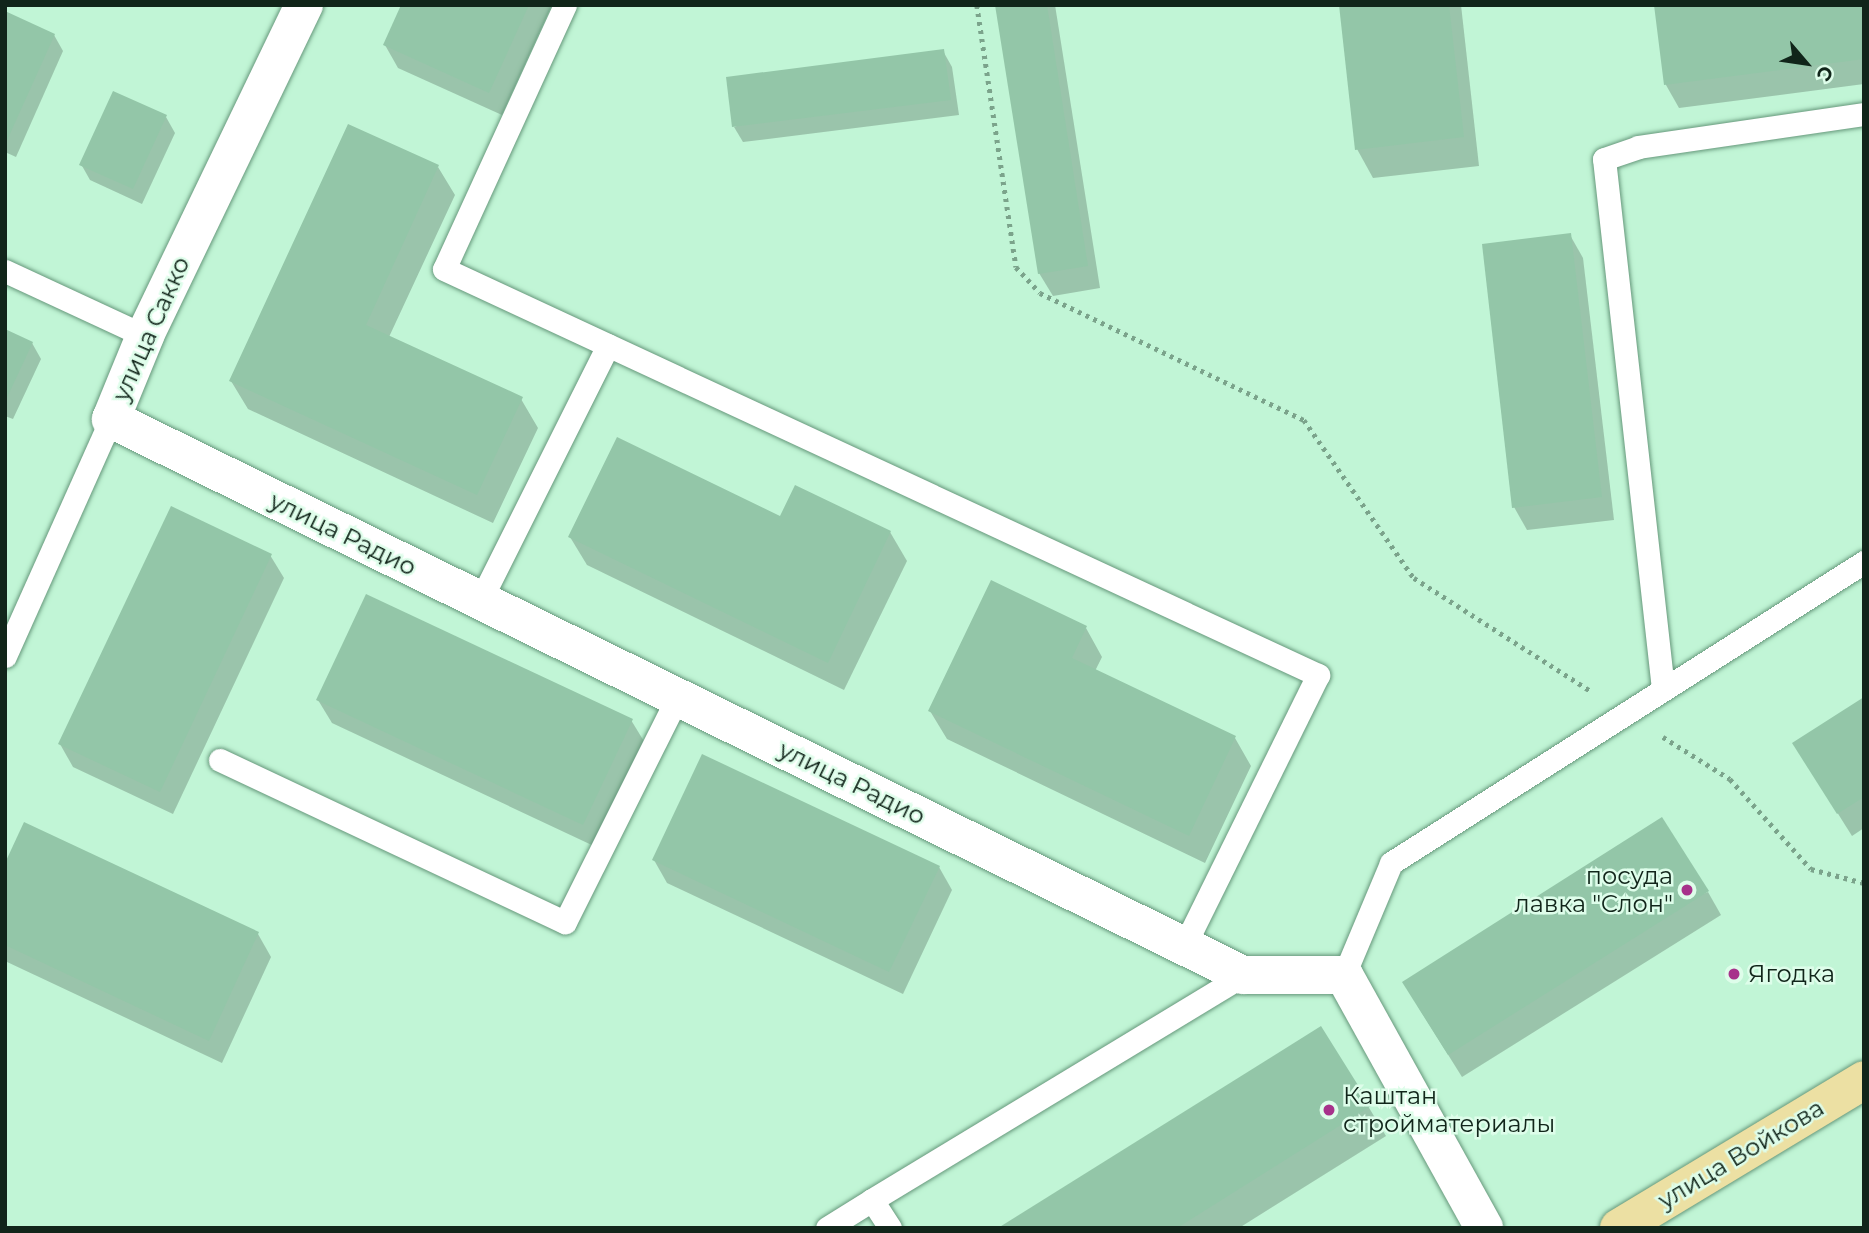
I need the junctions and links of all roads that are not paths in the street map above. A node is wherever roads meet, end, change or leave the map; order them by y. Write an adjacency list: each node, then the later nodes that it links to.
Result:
1 (304, 5): 5 (street, улица Сакко)
2 (565, 5): 6 (lane)
3 (1864, 114): 11 (lane)
4 (5, 271): 5 (lane)
5 (145, 336): 7 (street, улица Сакко)
6 (608, 345): 9 (lane); 14 (lane)
7 (111, 419): 9 (street, улица Радио); 10 (lane, улица Сакко)
8 (1864, 562): 11 (lane)
9 (480, 601): 12 (street, улица Радио)
10 (5, 656)
11 (1663, 690): 16 (lane)
12 (677, 698): 13 (lane); 14 (street, улица Радио)
13 (220, 760)
14 (1184, 946): 15 (street, улица Радио)
15 (1243, 975): 16 (street, улица Радио); 18 (lane)
16 (1344, 975): 21 (street)
17 (1864, 1080): 22 (main road, улица Войкова)
18 (872, 1200): 19 (lane); 20 (lane)
19 (827, 1228)
20 (890, 1228)
21 (1484, 1228)
22 (1619, 1228)

